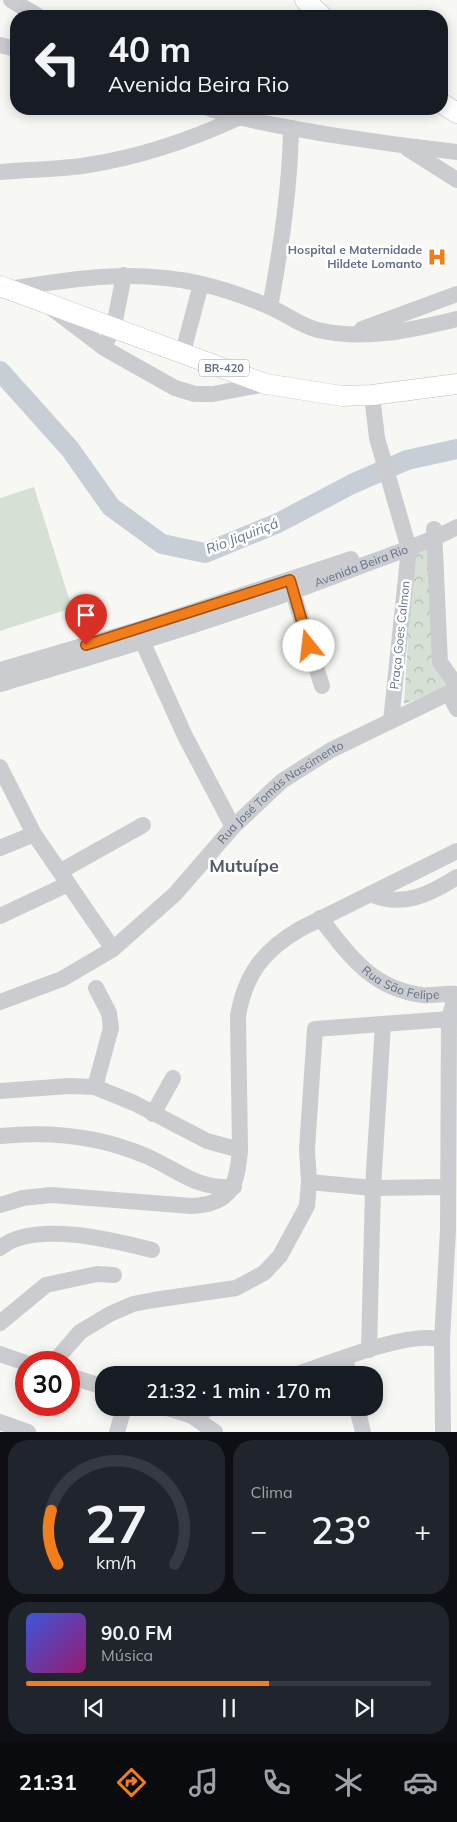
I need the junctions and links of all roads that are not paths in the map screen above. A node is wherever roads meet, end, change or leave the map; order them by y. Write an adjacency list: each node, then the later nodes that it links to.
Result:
1 (11, 0): 3 (street)
2 (305, 0): 4 (main road)
3 (28, 10)
4 (316, 10)
5 (229, 115): 6 (street)
6 (238, 118): 7 (street); 10 (street)
7 (291, 128): 8 (street); 17 (street)
8 (404, 146): 9 (street); 11 (street)
9 (457, 152)
10 (0, 172)
11 (457, 180)
12 (124, 275): 13 (street); 14 (street); 19 (street)
13 (202, 284): 17 (street); 22 (street)
14 (5, 288): 16 (main road, BR-420)
15 (457, 294): 20 (street)
16 (42, 300): 19 (main road, BR-420); 21 (street)
17 (270, 307): 20 (street)
18 (457, 319): 20 (street)
19 (114, 326): 21 (street); 22 (main road, BR-420)
20 (351, 335)
21 (104, 348): 23 (street)
22 (183, 352): 23 (main road, BR-420)
23 (266, 384): 25 (main road, BR-420)
24 (457, 384): 25 (main road, BR-420)
25 (372, 395): 29 (street)
26 (457, 518): 28 (street)
27 (457, 527): 28 (street)
28 (435, 533): 29 (street, Avenida Beira Rio); 35 (street)
29 (407, 544): 30 (street, Avenida Beira Rio); 37 (street, Praça Goes Calmon)
30 (292, 586): 31 (street, Avenida Beira Rio); 34 (street)
31 (140, 636): 32 (street, Avenida Beira Rio); 33 (street, Avenida Beira Rio); 40 (street)
32 (0, 670)
33 (0, 684)
34 (322, 686)
35 (454, 690): 36 (street); 37 (street, Rua José Tomás Nascimento)
36 (457, 709)
37 (391, 721): 40 (street, Rua José Tomás Nascimento)
38 (0, 767): 41 (street)
39 (143, 825): 44 (street)
40 (233, 827): 49 (street, Rua José Tomás Nascimento)
41 (34, 834): 42 (street); 44 (street)
42 (0, 848)
43 (457, 851): 46 (street)
44 (64, 877): 47 (street); 49 (street)
45 (457, 877): 46 (street)
46 (370, 894): 48 (street)
47 (0, 916)
48 (320, 918): 51 (street, Rua São Felipe); 60 (street)
49 (113, 949): 52 (street, Rua José Tomás Nascimento)
50 (96, 988): 56 (street)
51 (457, 994): 53 (street, Rua São Felipe)
52 (0, 1002)
53 (450, 1019): 54 (street); 62 (street, Rua São Felipe)
54 (383, 1024): 61 (street); 64 (street)
55 (173, 1078): 58 (street)
56 (95, 1088): 57 (street); 58 (street)
57 (0, 1091)
58 (153, 1114): 60 (street)
59 (0, 1136): 63 (street)
60 (240, 1150): 63 (street)
61 (309, 1182): 64 (street); 73 (street)
62 (447, 1187): 64 (street); 66 (street, Rua São Felipe)
63 (234, 1188): 65 (street)
64 (374, 1188): 72 (street)
65 (0, 1205)
66 (452, 1231): 71 (street, Rua São Felipe)
67 (0, 1248): 68 (street)
68 (152, 1250)
69 (114, 1275): 70 (street)
70 (0, 1323)
71 (442, 1341): 72 (street); 89 (street, Rua São Felipe)
72 (370, 1350): 76 (street)
73 (64, 1351)
74 (0, 1354): 75 (street)
75 (15, 1359)
76 (345, 1359): 77 (street); 78 (street)
77 (323, 1366)
78 (347, 1366)
79 (80, 1379): 80 (street)
80 (95, 1384)
81 (121, 1416): 86 (street)
82 (192, 1416): 87 (street)
83 (359, 1416): 88 (street)
84 (0, 1422): 85 (street)
85 (28, 1432)
86 (116, 1432)
87 (215, 1432)
88 (363, 1432)
89 (443, 1432)

